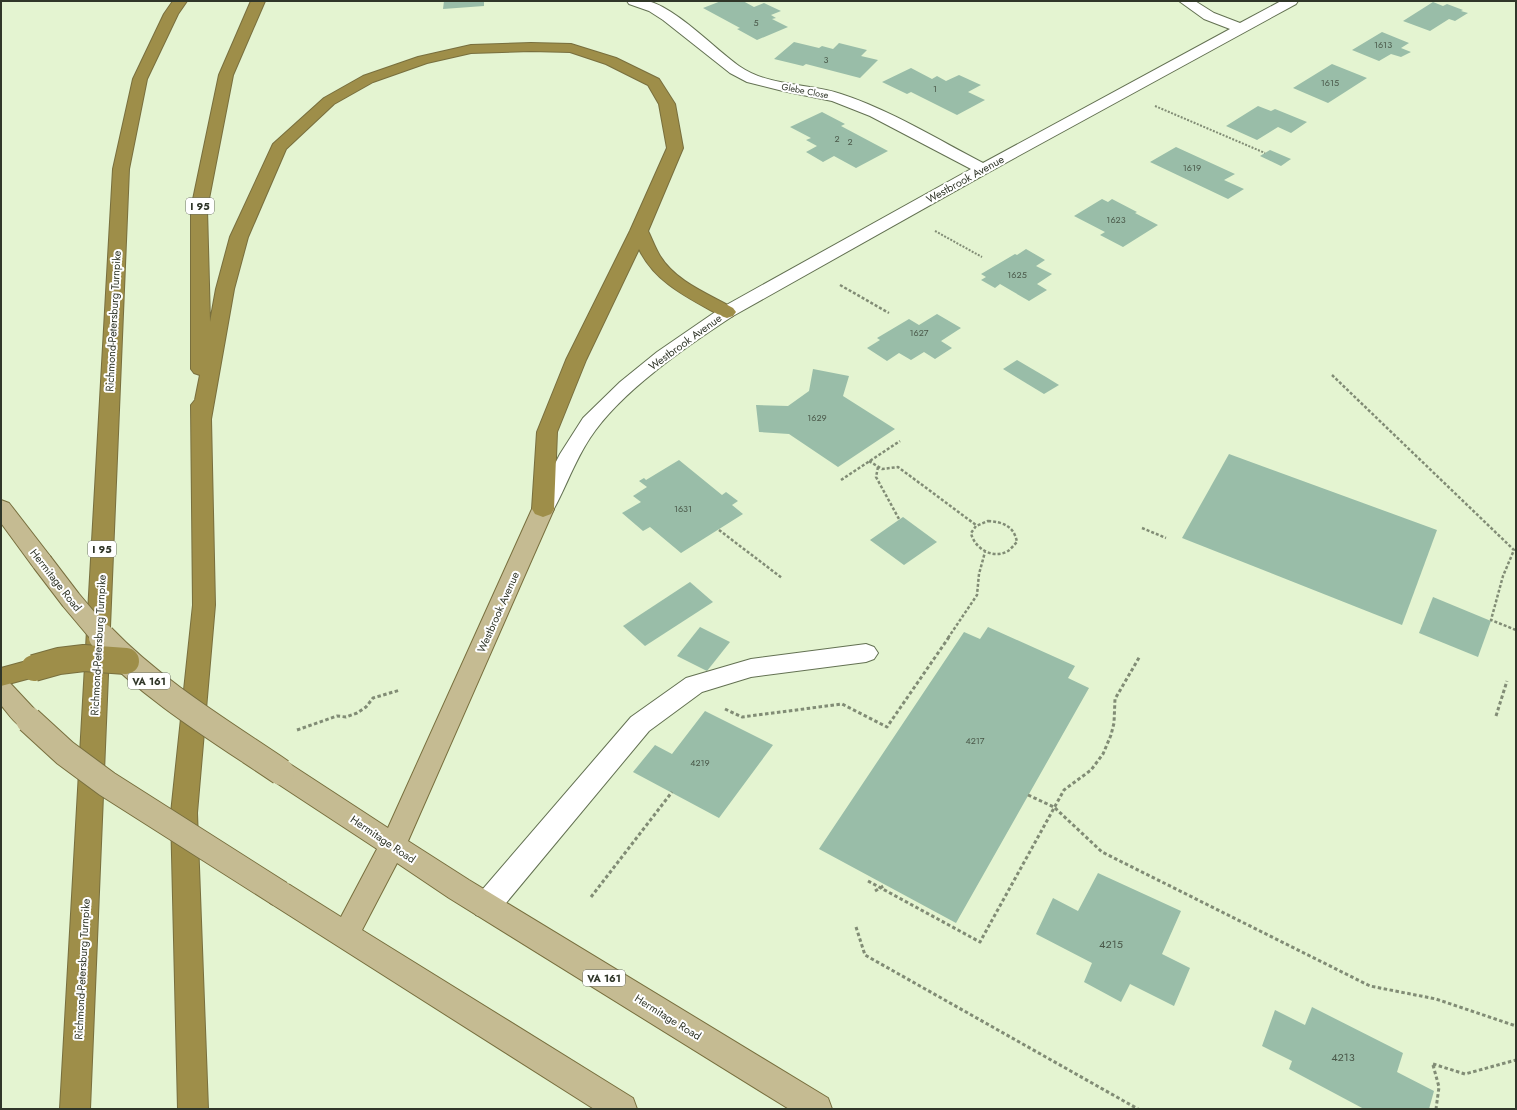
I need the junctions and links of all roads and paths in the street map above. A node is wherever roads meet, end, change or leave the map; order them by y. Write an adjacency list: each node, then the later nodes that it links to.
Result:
1 (180, 1): 56 (highway, Richmond-Petersburg Turnpike / I 95)
2 (258, 1): 17 (highway, I 95)
3 (634, 1): 9 (street, Glebe Close)
4 (1186, 1): 6 (street)
5 (1291, 1): 6 (street, Westbrook Avenue)
6 (1241, 28): 9 (street, Westbrook Avenue)
7 (1154, 106): 8 (path)
8 (1265, 153)
9 (983, 169): 14 (street, Westbrook Avenue)
10 (639, 231): 14 (highway); 17 (highway); 23 (highway)
11 (935, 231): 12 (path)
12 (982, 257)
13 (840, 285): 15 (path)
14 (727, 312): 23 (street, Westbrook Avenue)
15 (889, 313)
16 (1332, 375): 31 (path)
17 (201, 420): 57 (highway, I 95)
18 (900, 441): 19 (path)
19 (869, 461): 20 (path); 21 (path)
20 (878, 467): 24 (path); 25 (path)
21 (841, 480)
22 (1, 508): 34 (main road, Hermitage Road / VA 161, bridge)
23 (543, 509): 45 (main road, Westbrook Avenue)
24 (899, 520)
25 (976, 525): 29 (path); 29 (path)
26 (1142, 528): 28 (path)
27 (718, 530): 30 (path)
28 (1166, 538)
29 (985, 552): 39 (path)
30 (782, 578)
31 (1516, 630)
32 (866, 653): 51 (street)
33 (1140, 656): 44 (path)
34 (126, 661): 35 (highway, bridge); 45 (main road, Hermitage Road / VA 161, bridge)
35 (1, 677)
36 (1507, 681): 40 (path)
37 (1, 689): 53 (main road, bridge)
38 (400, 690): 41 (path)
39 (723, 708)
40 (1496, 716)
41 (297, 730)
42 (672, 792): 50 (path)
43 (1028, 795): 44 (path)
44 (1054, 807): 48 (path); 54 (path)
45 (393, 845): 51 (main road, Hermitage Road / VA 161); 53 (main road, Westbrook Avenue)
46 (868, 881): 48 (path)
47 (885, 885): 48 (path)
48 (880, 887): 49 (path)
49 (875, 891)
50 (591, 897)
51 (486, 906): 59 (main road, Hermitage Road / VA 161)
52 (856, 927): 60 (path)
53 (345, 936): 58 (main road)
54 (1516, 1026)
55 (1516, 1060): 61 (path)
56 (75, 1109)
57 (193, 1109)
58 (622, 1109)
59 (817, 1109)
60 (1138, 1109)
61 (1436, 1109)

